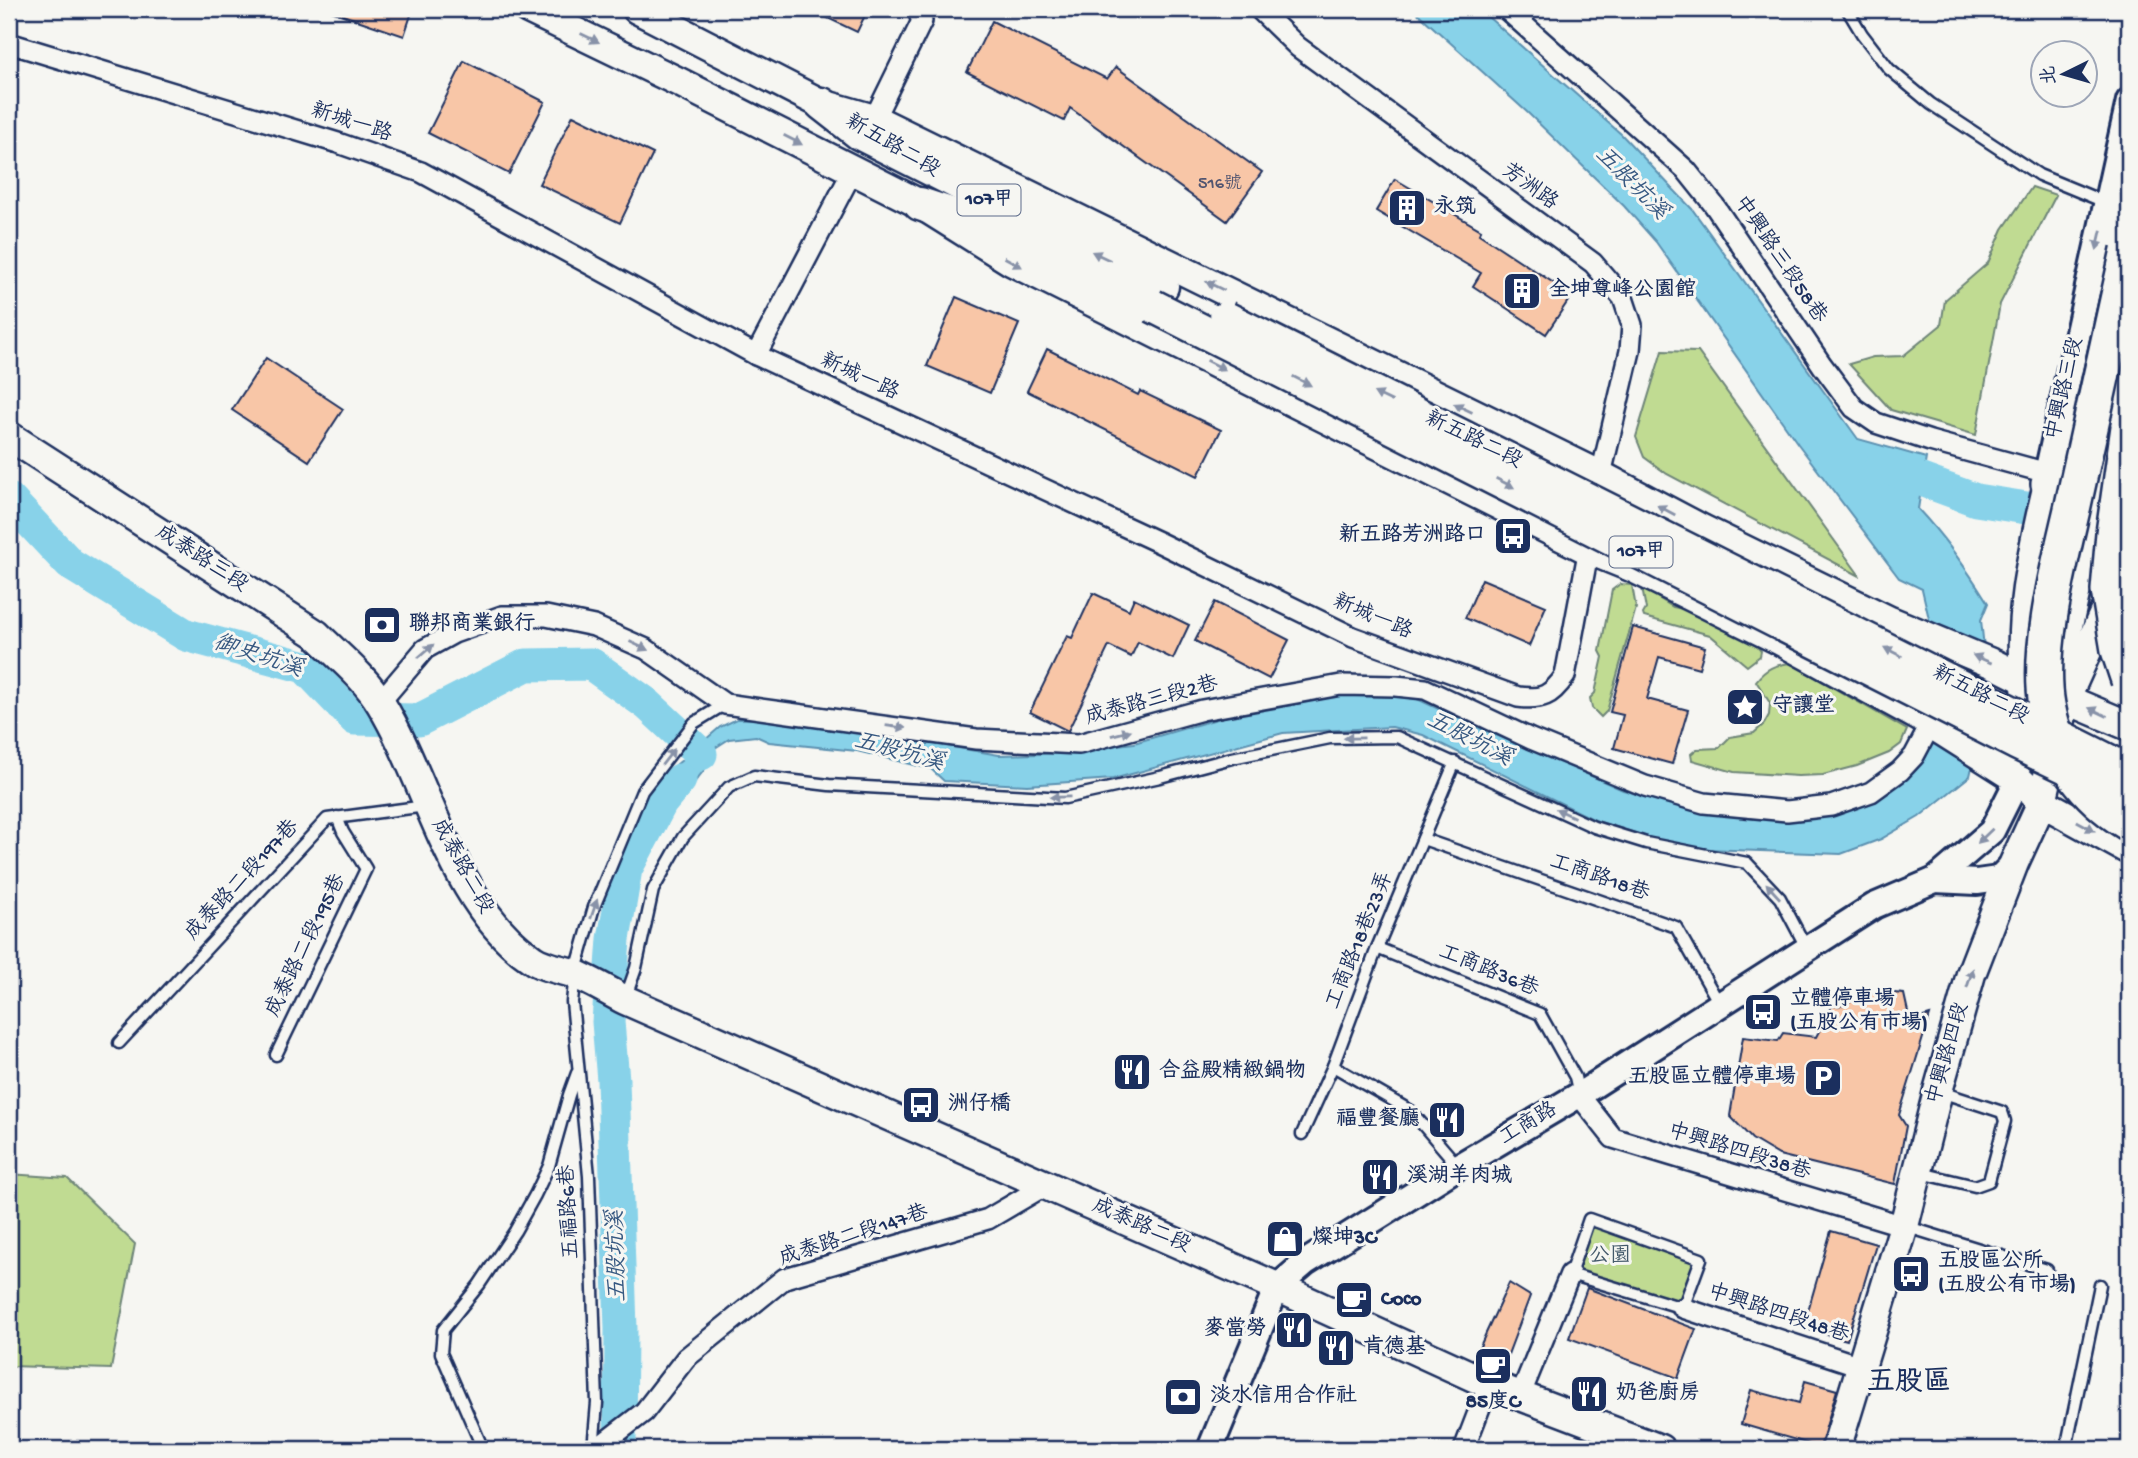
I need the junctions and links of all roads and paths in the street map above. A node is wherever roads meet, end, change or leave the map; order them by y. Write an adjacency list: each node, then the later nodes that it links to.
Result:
1 (528, 9): 11 (main road, 新五路二段 / 107甲, one-way to 11)
2 (637, 9): 9 (main road, 新五路二段 / 107甲)
3 (918, 9): 10 (street)
4 (1259, 9): 20 (street, 芳洲路)
5 (1847, 9): 12 (lane)
6 (1517, 12): 21 (street, 中興路三段58巷)
7 (9, 43): 17 (street, 新城一路)
8 (2129, 101): 12 (street)
9 (822, 104): 10 (main road, 新五路二段 / 107甲); 15 (main road, 新五路二段 / 107甲, one-way to 9)
10 (874, 119): 20 (main road, 新五路二段 / 107甲, one-way to 10)
11 (853, 170): 13 (main road, 新五路二段 / 107甲); 17 (street)
12 (2121, 203): 21 (highway, one-way to 21)
13 (920, 204): 15 (main road, 新五路二段 / 107甲); 23 (main road, 新五路二段 / 107甲, one-way to 23)
14 (2129, 250): 44 (highway, bridge)
15 (1158, 296): 38 (main road, 新五路二段 / 107甲, one-way to 15, bridge); 40 (main road, 新五路二段 / 107甲, one-way to 40, bridge)
16 (2129, 352): 30 (main road)
17 (756, 355): 23 (street, 新城一路)
18 (2129, 427): 29 (highway, bridge)
19 (9, 436): 31 (main road, 成泰路三段)
20 (1600, 475): 22 (main road, 新五路二段 / 107甲, one-way to 20); 23 (street, 芳洲路)
21 (2047, 484): 28 (main road)
22 (1702, 529): 25 (main road, 新五路二段 / 107甲); 26 (main road)
23 (1589, 550): 26 (main road, 新五路二段 / 107甲)
24 (2125, 565): 30 (main road)
25 (1792, 572): 27 (main road); 28 (main road, 新五路二段 / 107甲, one-way to 25)
26 (1671, 587): 27 (main road, 新五路二段 / 107甲)
27 (1765, 634): 34 (main road, 新五路二段 / 107甲)
28 (2024, 678): 30 (main road, 新五路二段 / 107甲); 33 (main road)
29 (2129, 680)
30 (2066, 698): 33 (main road); 35 (main road, 新五路二段 / 107甲, one-way to 30); 41 (main road, 中興路四段)
31 (380, 702): 32 (street, 成泰路三段2巷, one-way to 32); 36 (main road, 成泰路三段)
32 (725, 704): 34 (street, 成泰路三段2巷, one-way to 34); 51 (lane, 五福路6巷, one-way to 32)
33 (2036, 718): 39 (main road)
34 (1931, 724): 39 (main road, 新五路二段 / 107甲)
35 (2129, 726)
36 (405, 747): 42 (main road, 成泰路二段)
37 (1455, 762): 45 (lane, 工商路18巷23弄); 50 (lane, one-way to 37); 52 (lane, one-way to 52)
38 (2129, 771)
39 (2018, 779): 41 (main road, 新五路二段 / 107甲); 48 (street, 工商路, one-way to 48)
40 (2129, 797)
41 (2042, 802): 46 (main road, 新五路二段 / 107甲, one-way to 46); 47 (main road, 中興路四段)
42 (427, 805): 43 (lane, 成泰路二段197巷); 51 (main road, 成泰路二段)
43 (337, 817): 54 (lane, 成泰路二段197巷); 55 (lane, 成泰路二段195巷)
44 (2129, 823)
45 (1423, 839): 49 (lane, 工商路18巷23弄); 53 (lane, 工商路18巷)
46 (2129, 850)
47 (2014, 863): 48 (street, 工商路); 58 (main road, 中興路四段, one-way to 47)
48 (1935, 880): 50 (street, 工商路)
49 (1377, 948): 56 (lane, 工商路18巷23弄); 59 (lane, 工商路36巷)
50 (1807, 950): 53 (street, 工商路)
51 (580, 977): 52 (main road, 成泰路二段); 57 (lane, 五福路6巷)
52 (625, 1000): 63 (main road, 成泰路二段)
53 (1720, 1006): 59 (street, 工商路)
54 (119, 1043)
55 (276, 1055)
56 (1333, 1066): 60 (lane, 工商路18巷23弄); 61 (lane)
57 (579, 1069): 73 (lane, 五福路6巷); 74 (lane)
58 (1938, 1091): 62 (main road, 中興路四段); 62 (lane)
59 (1579, 1095): 61 (street, 工商路); 64 (street, 中興路四段38巷)
60 (1302, 1135)
61 (1459, 1166): 68 (street, 工商路)
62 (1917, 1172): 64 (main road, 中興路四段)
63 (1046, 1185): 68 (main road, 成泰路二段); 73 (street, 成泰路二段147巷)
64 (1904, 1226): 65 (lane); 70 (main road, 中興路四段)
65 (2047, 1270)
66 (1570, 1274): 69 (lane, 中興路四段48巷); 69 (lane, 中興路四段48巷); 72 (street, 中興路四段48巷)
67 (2100, 1285): 79 (lane)
68 (1277, 1287): 71 (main road, 成泰路二段); 75 (street, 工商路)
69 (1683, 1308): 70 (street, 中興路四段48巷)
70 (1860, 1366): 78 (main road, 中興路四段)
71 (1489, 1384): 72 (main road, 成泰路二段); 76 (street)
72 (1520, 1396): 77 (main road, 成泰路二段)
73 (597, 1448)
74 (483, 1449)
75 (1210, 1449)
76 (1464, 1449)
77 (1660, 1449)
78 (1836, 1449)
79 (2066, 1449)

